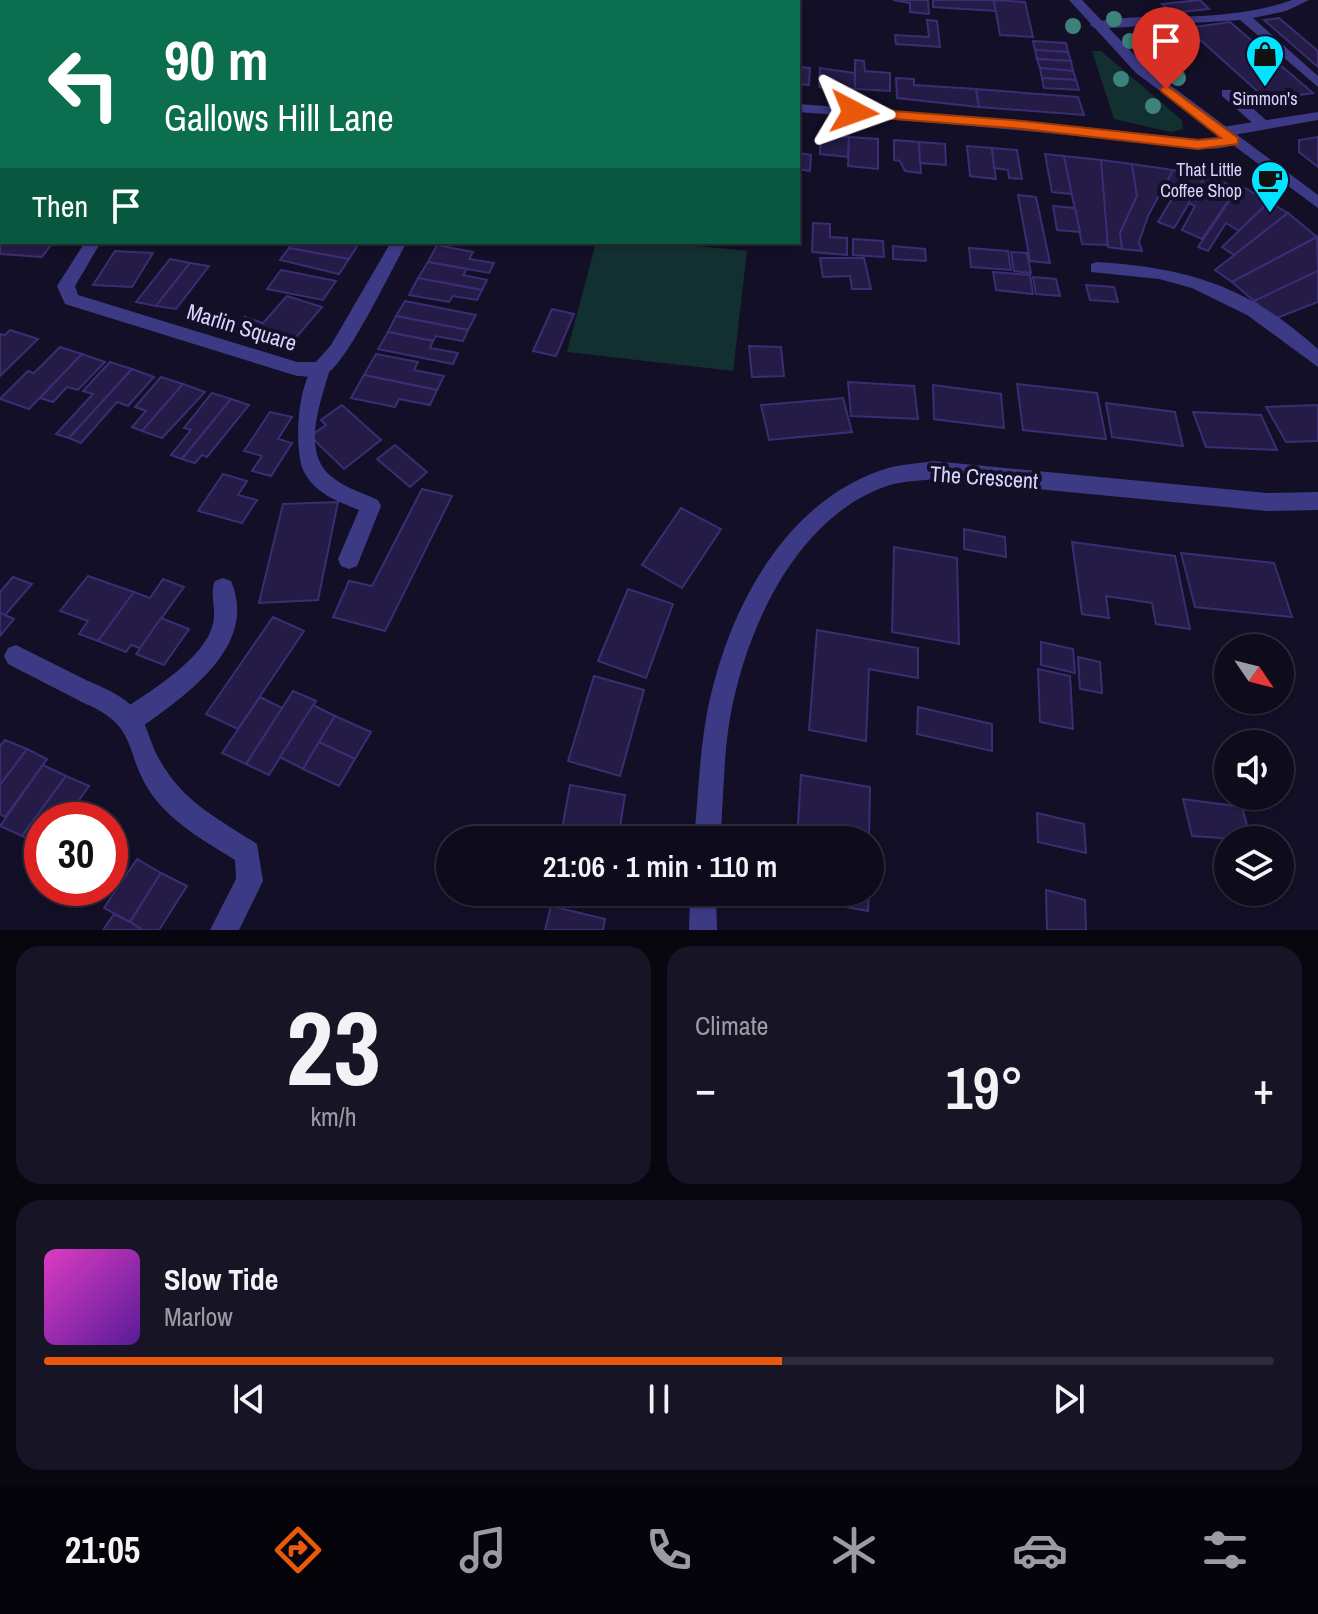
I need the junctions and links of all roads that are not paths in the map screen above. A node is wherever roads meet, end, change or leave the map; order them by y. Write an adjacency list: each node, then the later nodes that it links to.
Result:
1 (1075, 0): 5 (street)
2 (1303, 0): 3 (street)
3 (1264, 5): 4 (street)
4 (1241, 14): 5 (street); 6 (street)
5 (1096, 25): 11 (street)
6 (1318, 83)
7 (1227, 93): 10 (street)
8 (800, 108): 11 (street)
9 (1318, 116): 10 (street)
10 (1262, 124): 11 (street)
11 (1228, 137): 12 (street)
12 (1318, 203)
13 (92, 244): 17 (street, Marlin Square)
14 (398, 244): 17 (street, Marlin Square)
15 (1097, 268): 16 (street)
16 (1318, 360)
17 (321, 369): 19 (street)
18 (1318, 501): 23 (street, The Crescent)
19 (349, 559)
20 (223, 588): 22 (street)
21 (16, 656): 22 (street)
22 (133, 718): 25 (street)
23 (709, 826)
24 (703, 906): 26 (street)
25 (224, 930)
26 (703, 930)

